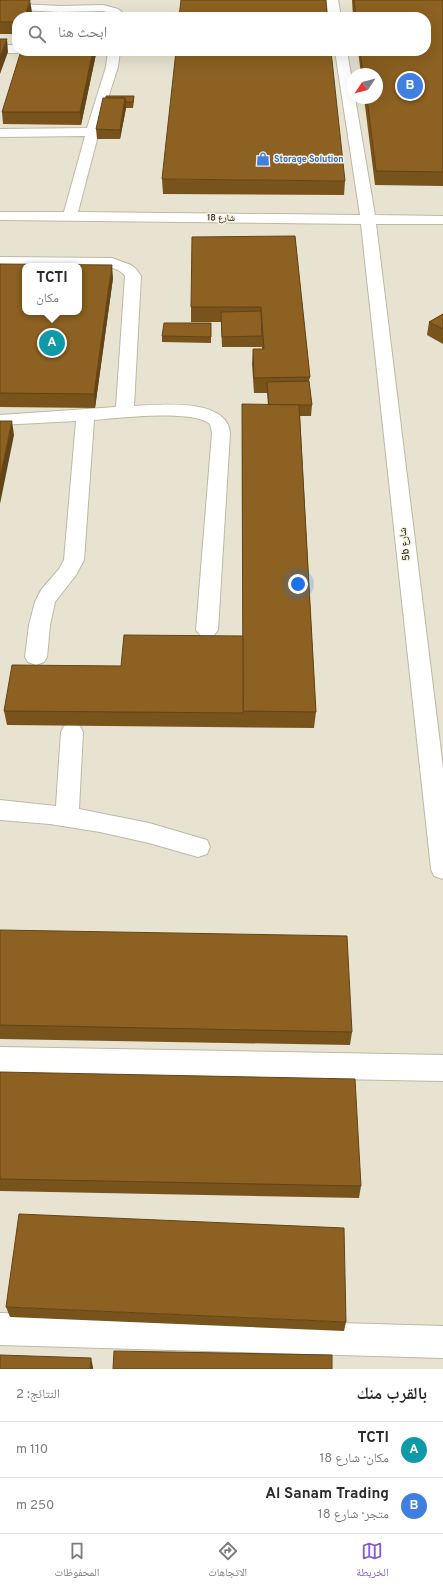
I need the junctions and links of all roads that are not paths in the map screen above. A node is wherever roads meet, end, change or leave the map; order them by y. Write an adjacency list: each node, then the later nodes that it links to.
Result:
1 (332, 0): 6 (street)
2 (0, 6): 3 (street)
3 (35, 12)
4 (53, 12): 5 (street)
5 (116, 12)
6 (334, 12)
7 (0, 49): 8 (street)
8 (12, 49)
9 (113, 56): 11 (street)
10 (342, 56): 15 (street, 5b شارع)
11 (92, 132): 12 (street); 14 (street)
12 (0, 133)
13 (0, 216): 14 (street, شارع 18)
14 (70, 216): 15 (street, شارع 18)
15 (368, 219): 16 (street, شارع 18); 27 (street, 5b شارع)
16 (443, 220)
17 (0, 262): 18 (street)
18 (124, 412): 19 (street); 21 (street)
19 (85, 416): 20 (street); 22 (street)
20 (0, 420)
21 (207, 630)
22 (36, 657)
23 (72, 732): 25 (street)
24 (0, 810): 25 (street)
25 (67, 816): 26 (street)
26 (198, 847)
27 (443, 869)
28 (0, 1060): 29 (street)
29 (443, 1068)
30 (0, 1329): 31 (street)
31 (443, 1342)

